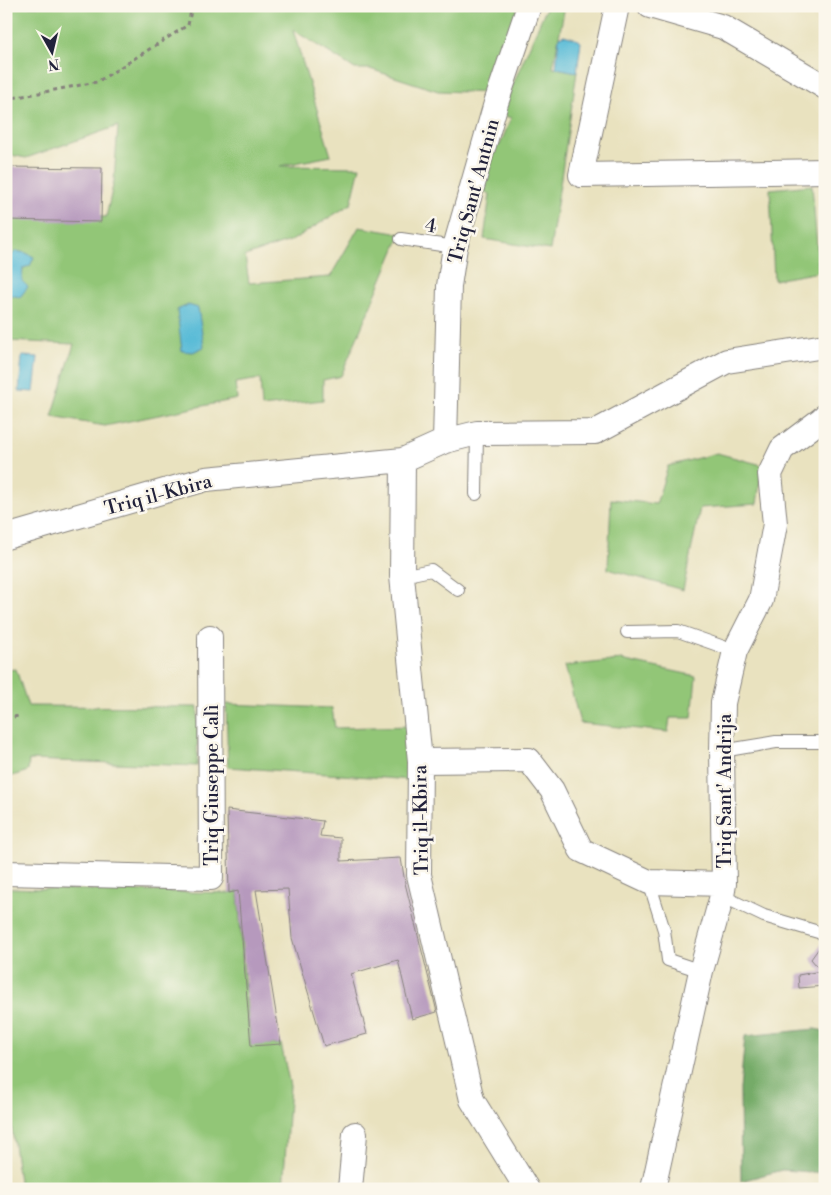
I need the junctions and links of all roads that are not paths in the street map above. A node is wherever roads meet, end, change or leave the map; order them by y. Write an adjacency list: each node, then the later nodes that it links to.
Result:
1 (529, 6): 7 (street, Triq Sant' Antnin)
2 (617, 6): 5 (street)
3 (650, 6): 4 (street)
4 (825, 87)
5 (825, 171)
6 (401, 239): 7 (lane, 4)
7 (455, 247): 11 (street, Triq Sant' Antnin)
8 (825, 346): 10 (street, Triq il-Kbira)
9 (825, 416): 19 (street, Triq Sant' Andrija)
10 (478, 433): 11 (street, Triq il-Kbira); 13 (lane)
11 (445, 441): 12 (street, Triq il-Kbira)
12 (403, 460): 14 (street, Triq il-Kbira); 15 (street, Triq il-Kbira)
13 (476, 494)
14 (6, 537)
15 (402, 576): 16 (lane); 22 (street, Triq il-Kbira)
16 (458, 590)
17 (627, 632): 19 (lane)
18 (210, 637): 23 (street, Triq Giuseppe Calì)
19 (736, 651): 21 (street, Triq Sant' Andrija)
20 (825, 742): 21 (lane)
21 (722, 751): 25 (street, Triq Sant' Andrija)
22 (420, 761): 24 (street); 30 (street, Triq il-Kbira)
23 (6, 873)
24 (649, 882): 25 (street); 27 (lane)
25 (723, 890): 26 (lane); 27 (street, Triq Sant' Andrija)
26 (825, 934)
27 (702, 971): 31 (street, Triq Sant' Andrija)
28 (355, 1134): 29 (street)
29 (350, 1189)
30 (528, 1189)
31 (653, 1189)

